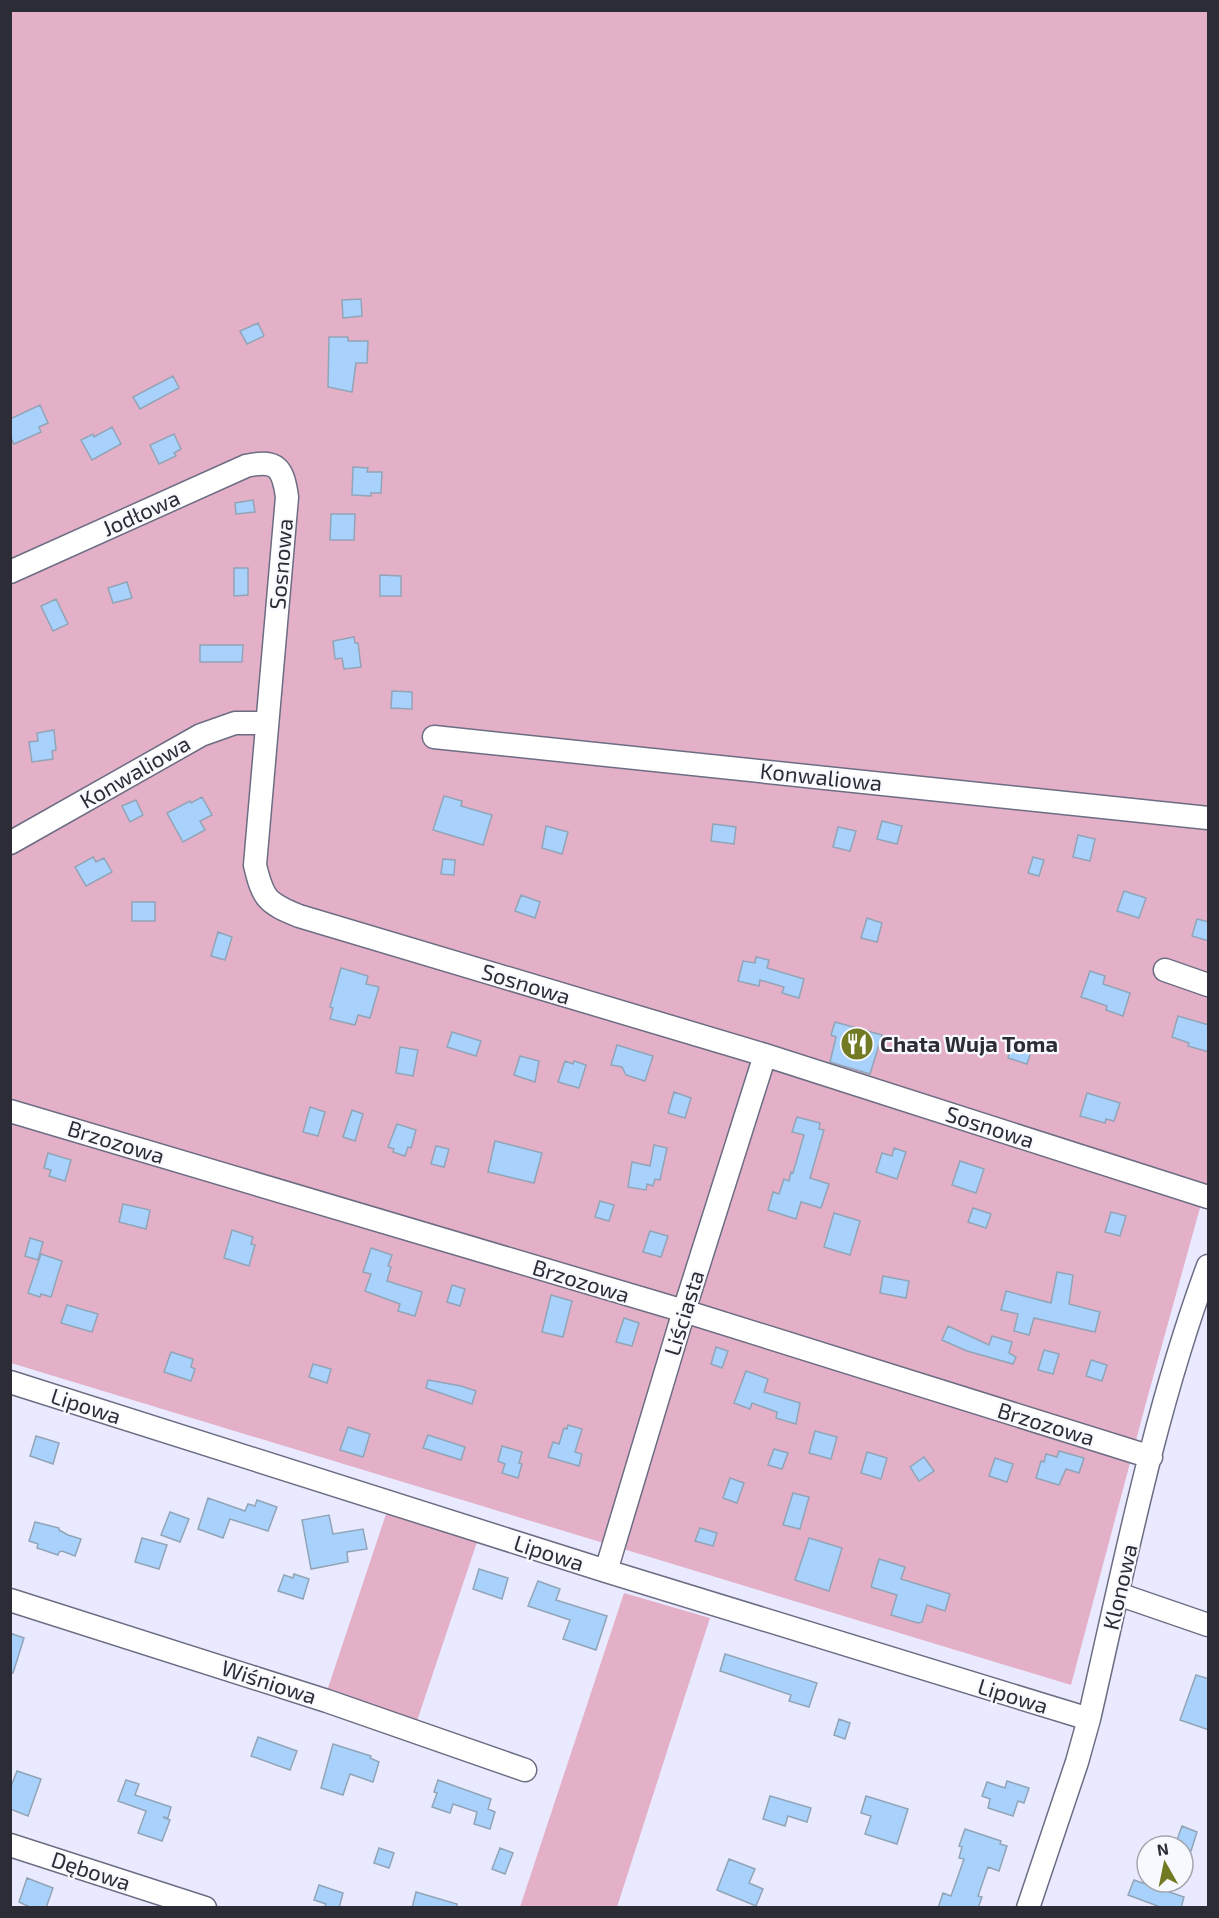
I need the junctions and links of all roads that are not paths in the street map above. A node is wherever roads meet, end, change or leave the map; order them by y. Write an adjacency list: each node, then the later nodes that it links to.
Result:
1 (274, 465): 2 (street, Jodłowa); 3 (street, Sosnowa)
2 (10, 572)
3 (266, 723): 6 (street, Konwaliowa); 9 (street, Sosnowa)
4 (434, 737): 5 (street, Konwaliowa)
5 (1209, 818)
6 (10, 843)
7 (1165, 970): 8 (street)
8 (1209, 985)
9 (765, 1055): 11 (street, Sosnowa); 14 (street, Liściasta)
10 (10, 1111): 14 (street, Brzozowa)
11 (1209, 1197)
12 (1209, 1266): 13 (street, Klonowa)
13 (1201, 1310): 16 (street, Klonowa)
14 (684, 1311): 16 (street, Brzozowa); 17 (street, Liściasta)
15 (10, 1382): 17 (street, Lipowa)
16 (1150, 1457): 18 (street, Klonowa)
17 (606, 1571): 21 (street, Lipowa)
18 (1118, 1594): 20 (street); 21 (street, Klonowa)
19 (10, 1600): 22 (street, Wiśniowa)
20 (1209, 1625)
21 (1089, 1719): 25 (street, Klonowa)
22 (525, 1770)
23 (10, 1845): 24 (street, Dębowa)
24 (205, 1908)
25 (1028, 1908)

